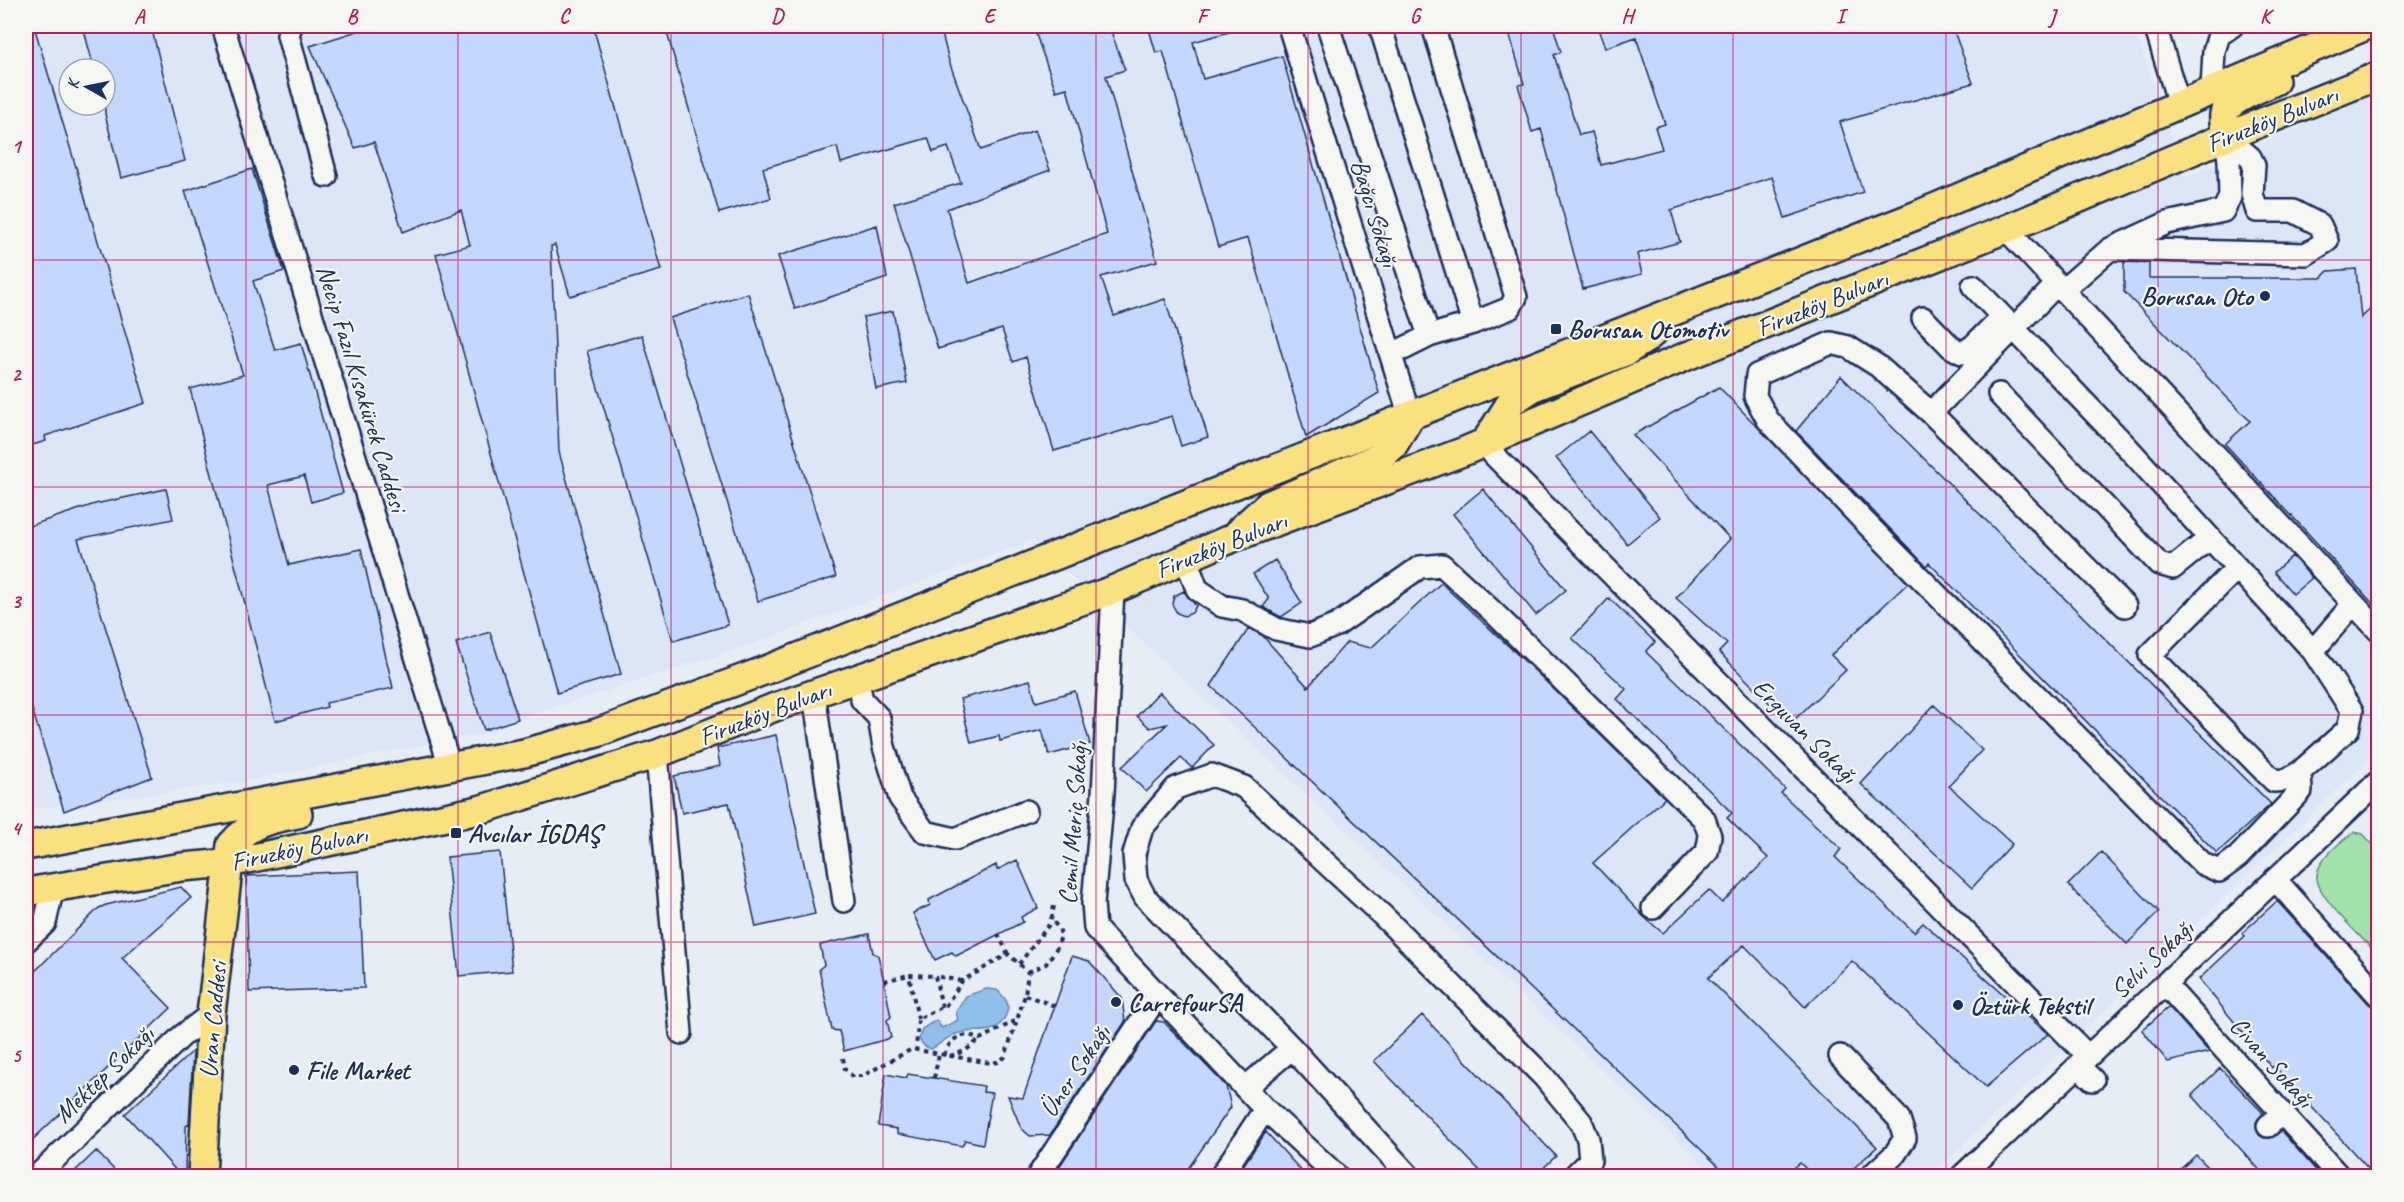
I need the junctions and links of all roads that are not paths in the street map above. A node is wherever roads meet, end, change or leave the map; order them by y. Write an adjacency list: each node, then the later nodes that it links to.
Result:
1 (223, 26): 41 (street, Necip Fazıl Kısakürek Caddesi)
2 (291, 26): 14 (street)
3 (1289, 26): 24 (street, Bağcı Sokağı)
4 (1328, 26): 23 (street)
5 (1380, 26): 21 (street)
6 (1434, 26): 21 (street)
7 (2155, 26): 12 (street)
8 (2232, 26): 11 (street)
9 (2361, 28): 11 (main road, Firuzköy Bulvarı); 13 (main road)
10 (2379, 76): 13 (main road, Firuzköy Bulvarı)
11 (2212, 89): 12 (main road, Firuzköy Bulvarı)
12 (2179, 104): 19 (main road, Firuzköy Bulvarı)
13 (2226, 137): 15 (main road, Firuzköy Bulvarı); 16 (street); 16 (street)
14 (326, 177)
15 (2006, 229): 18 (street); 28 (main road, Firuzköy Bulvarı)
16 (2110, 249): 18 (street)
17 (1972, 286): 22 (street)
18 (2060, 287): 22 (street); 34 (street)
19 (1677, 310): 27 (main road, Firuzköy Bulvarı); 28 (main road)
20 (1923, 318): 22 (street)
21 (1473, 323): 23 (street)
22 (2007, 323): 26 (street); 29 (street)
23 (1430, 336): 24 (street)
24 (1390, 353): 27 (street, Bağcı Sokağı)
25 (1999, 394): 29 (street)
26 (1930, 413): 35 (street); 42 (street)
27 (1410, 417): 30 (main road); 41 (main road, Firuzköy Bulvarı)
28 (1486, 441): 30 (main road, Firuzköy Bulvarı); 62 (street, Erguvan Sokağı)
29 (2210, 538): 32 (street)
30 (1230, 539): 31 (main road, Firuzköy Bulvarı)
31 (1186, 559): 33 (main road, Firuzköy Bulvarı); 51 (street)
32 (2237, 568): 37 (street); 42 (street)
33 (1113, 591): 38 (main road, Firuzköy Bulvarı); 56 (street, Cemil Meriç Sokağı)
34 (2353, 604): 36 (street); 37 (street)
35 (2125, 606)
36 (2379, 630)
37 (2313, 651): 42 (street)
38 (857, 678): 39 (main road, Firuzköy Bulvarı); 44 (street)
39 (814, 694): 40 (main road, Firuzköy Bulvarı); 50 (street)
40 (657, 754): 46 (main road, Firuzköy Bulvarı); 59 (street)
41 (441, 769): 45 (main road, Firuzköy Bulvarı); 46 (main road, Uran Caddesi)
42 (2300, 772)
43 (2379, 782): 47 (street, Selvi Sokağı)
44 (1026, 811)
45 (26, 846)
46 (229, 863): 48 (main road, Firuzköy Bulvarı); 58 (main road, Uran Caddesi)
47 (2275, 879): 53 (street); 55 (street, Selvi Sokağı)
48 (53, 887): 49 (main road, Firuzköy Bulvarı); 52 (street)
49 (26, 892)
50 (844, 901)
51 (1653, 908)
52 (26, 941)
53 (2350, 964): 54 (street); 57 (street)
54 (2379, 971)
55 (2165, 984): 62 (street, Selvi Sokağı); 74 (street, Civan Sokağı)
56 (1158, 995): 63 (street, Cemil Meriç Sokağı); 67 (street, Üner Sokağı)
57 (2379, 995)
58 (211, 1014): 65 (street, Mektep Sokağı); 66 (main road, Uran Caddesi)
59 (681, 1033)
60 (1292, 1048): 63 (street); 70 (street); 71 (street)
61 (1840, 1056): 72 (street)
62 (2087, 1067): 73 (street, Selvi Sokağı)
63 (1245, 1088): 64 (street, Cemil Meriç Sokağı)
64 (1265, 1109): 68 (street); 69 (street, Cemil Meriç Sokağı)
65 (37, 1176)
66 (202, 1176)
67 (1038, 1176)
68 (1221, 1176)
69 (1337, 1176)
70 (1409, 1176)
71 (1574, 1176)
72 (1871, 1176)
73 (1962, 1176)
74 (2339, 1176)

